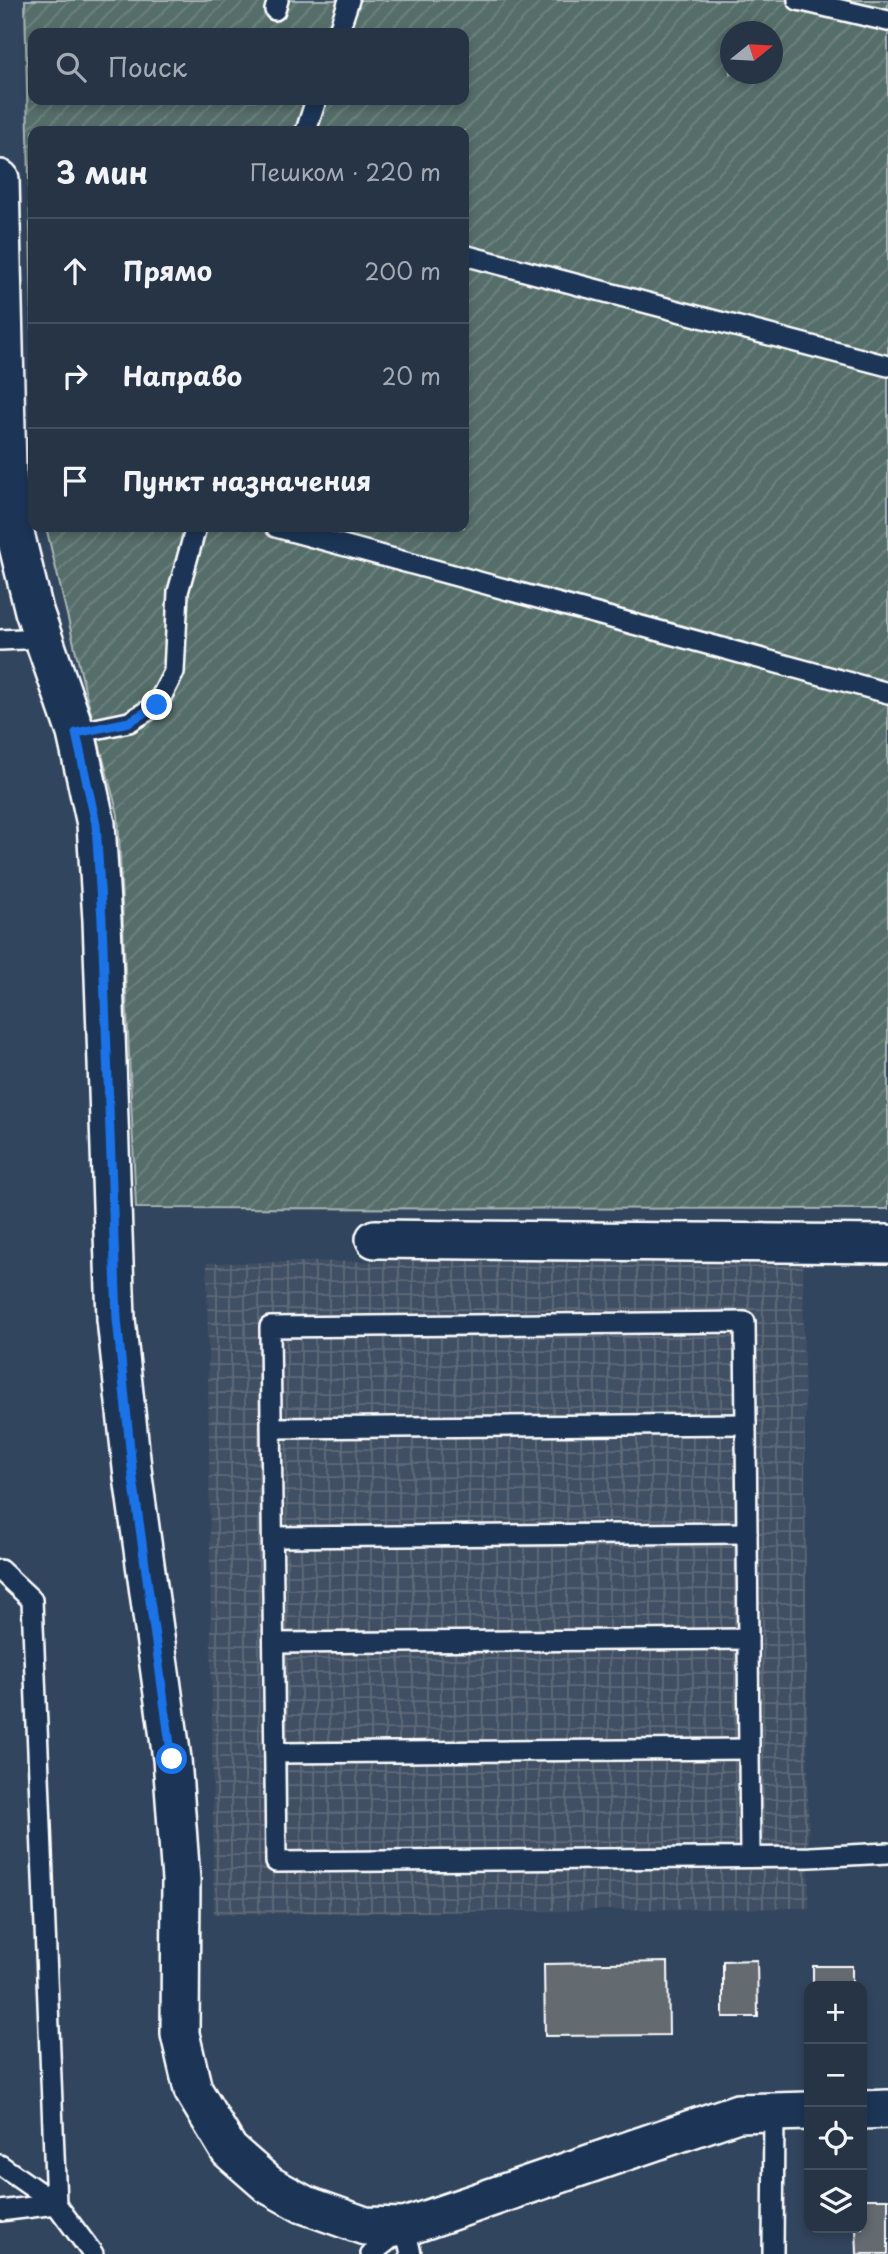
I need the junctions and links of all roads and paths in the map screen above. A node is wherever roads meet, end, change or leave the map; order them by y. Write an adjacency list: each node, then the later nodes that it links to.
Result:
1 (349, 0): 4 (lane)
2 (798, 0): 3 (lane)
3 (888, 21)
4 (340, 28)
5 (314, 105): 6 (lane)
6 (308, 126)
7 (0, 179): 12 (street)
8 (469, 255): 9 (lane)
9 (888, 366)
10 (194, 532): 15 (lane)
11 (294, 532): 14 (lane)
12 (44, 638): 13 (lane); 15 (street)
13 (0, 640)
14 (888, 693)
15 (76, 733): 35 (street)
16 (374, 1239): 17 (street)
17 (888, 1244)
18 (746, 1424): 19 (lane); 19 (lane); 20 (lane)
19 (272, 1428): 21 (lane)
20 (747, 1533): 21 (lane); 23 (lane)
21 (273, 1537): 24 (lane)
22 (0, 1570): 33 (lane)
23 (748, 1639): 24 (lane); 25 (lane)
24 (274, 1643): 26 (lane)
25 (749, 1749): 26 (lane); 28 (lane)
26 (275, 1753): 28 (lane)
27 (888, 1853): 28 (lane)
28 (750, 1857)
29 (888, 2109): 30 (street)
30 (867, 2110)
31 (791, 2112): 35 (street); 38 (lane)
32 (0, 2165): 33 (lane)
33 (56, 2204): 34 (lane); 36 (lane)
34 (0, 2211)
35 (408, 2240): 37 (lane)
36 (93, 2254)
37 (371, 2254)
38 (773, 2254)

